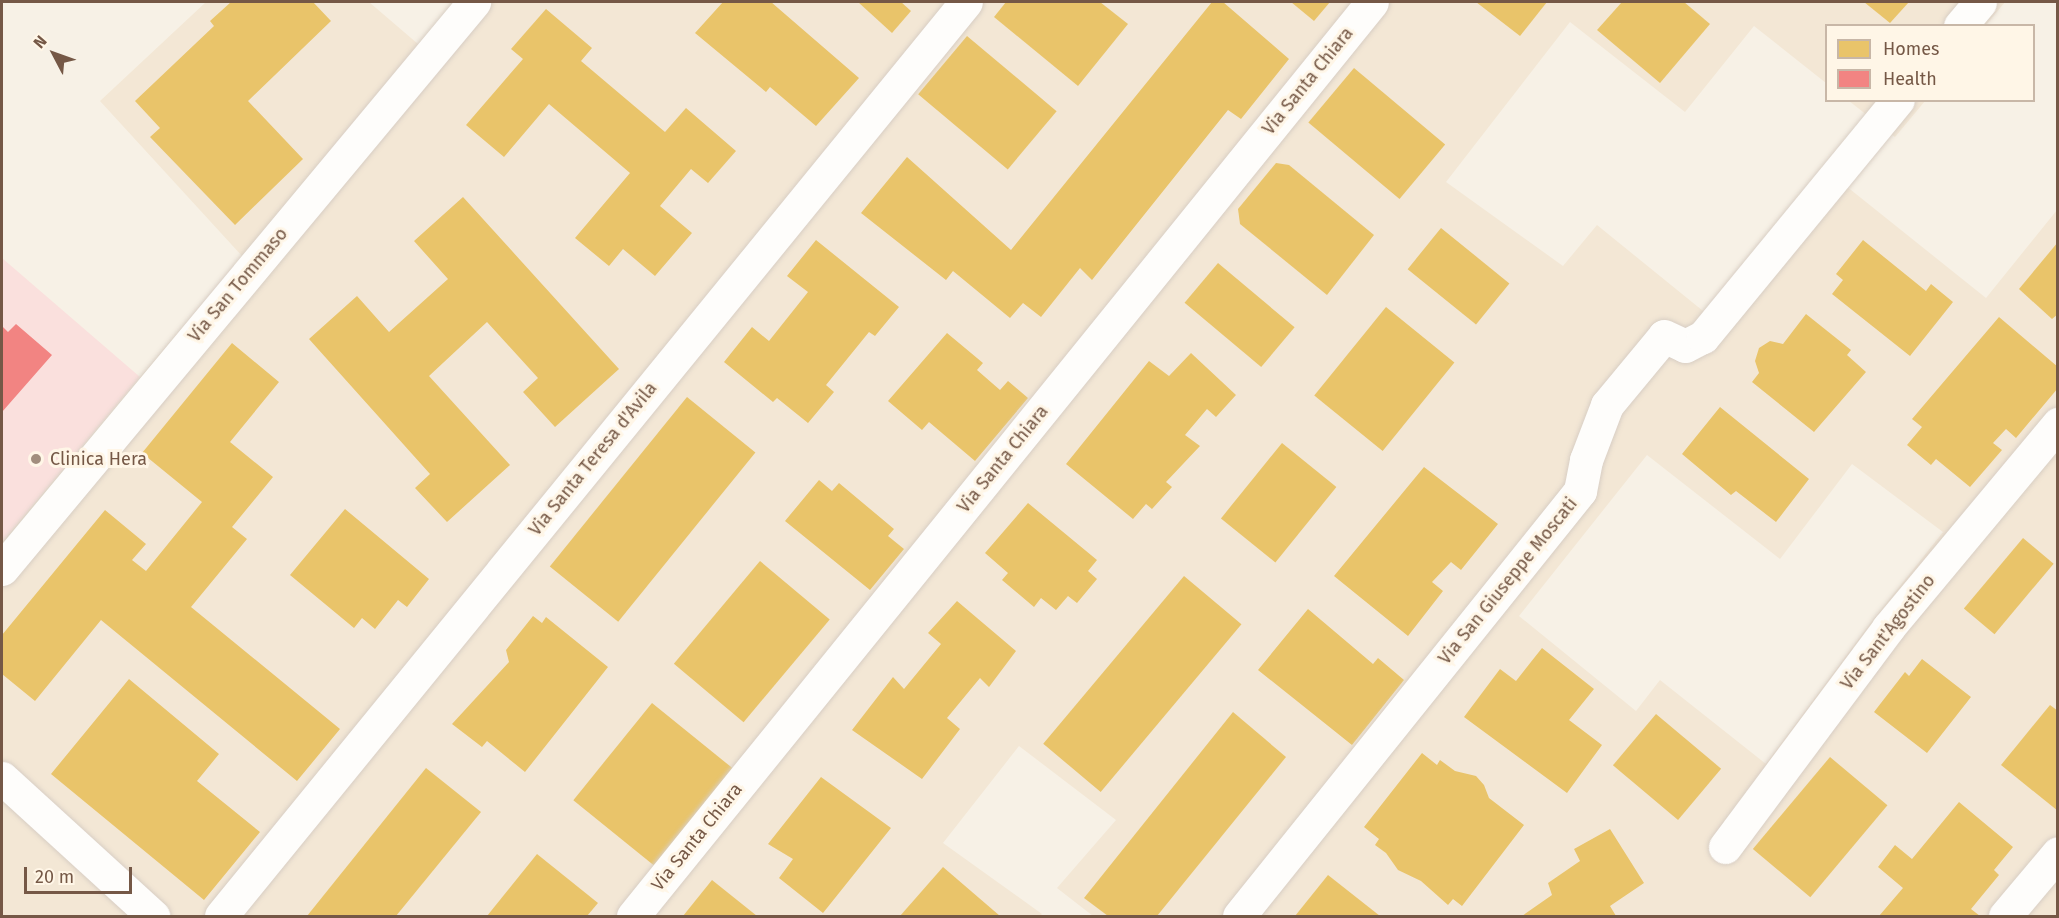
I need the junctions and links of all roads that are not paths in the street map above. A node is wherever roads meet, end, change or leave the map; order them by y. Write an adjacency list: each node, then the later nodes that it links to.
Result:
1 (474, 2): 8 (street, Via San Tommaso)
2 (966, 2): 13 (street, Via Santa Teresa d'Avila)
3 (1372, 2): 14 (street, Via Santa Chiara)
4 (1980, 2): 5 (street)
5 (1962, 24)
6 (1896, 102): 15 (street, Via San Giuseppe Moscati)
7 (2058, 424): 10 (street, Via Sant'Agostino)
8 (2, 569)
9 (2, 778): 12 (street)
10 (1725, 847)
11 (2058, 853): 16 (street)
12 (153, 916)
13 (221, 916)
14 (633, 916)
15 (1239, 916)
16 (2006, 916)

